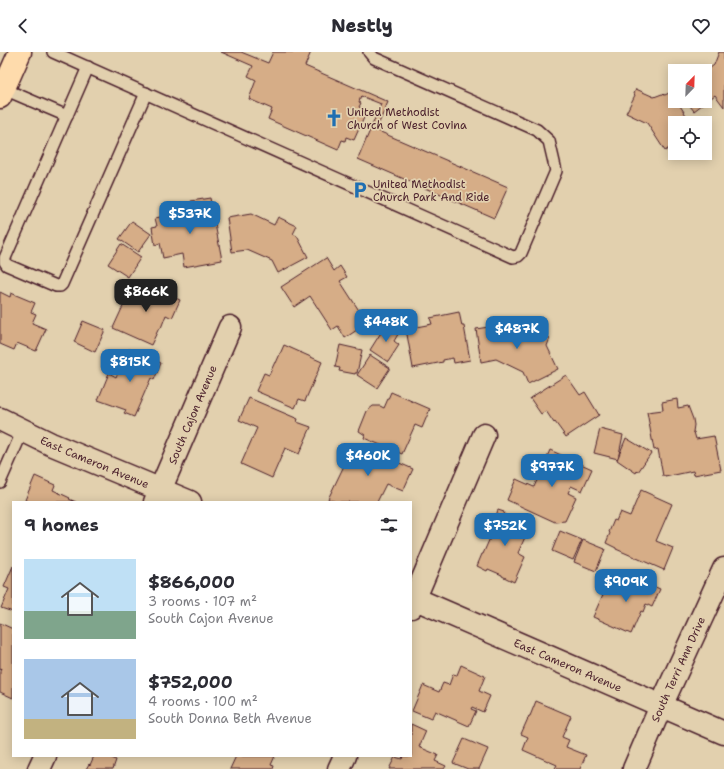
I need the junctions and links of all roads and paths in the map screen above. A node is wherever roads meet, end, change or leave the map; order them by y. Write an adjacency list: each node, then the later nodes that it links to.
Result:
1 (20, 52): 5 (main road)
2 (53, 52): 4 (lane)
3 (369, 52): 6 (lane)
4 (88, 68): 6 (lane); 7 (lane)
5 (2, 93): 7 (lane)
6 (146, 93): 7 (lane)
7 (66, 116)
8 (230, 327): 13 (street, South Cajon Avenue)
9 (0, 419): 10 (street, East Cameron Avenue)
10 (23, 430): 12 (lane); 13 (street, East Cameron Avenue)
11 (484, 435): 16 (street)
12 (0, 482)
13 (158, 496): 14 (street, East Cameron Avenue)
14 (185, 501)
15 (724, 569): 17 (street, South Terri Ann Drive)
16 (412, 601): 17 (street, East Cameron Avenue)
17 (661, 706): 18 (street, East Cameron Avenue); 23 (street, South Terri Ann Drive)
18 (724, 733)
19 (45, 757): 21 (street)
20 (344, 757): 22 (street)
21 (39, 769)
22 (339, 769)
23 (634, 769)

